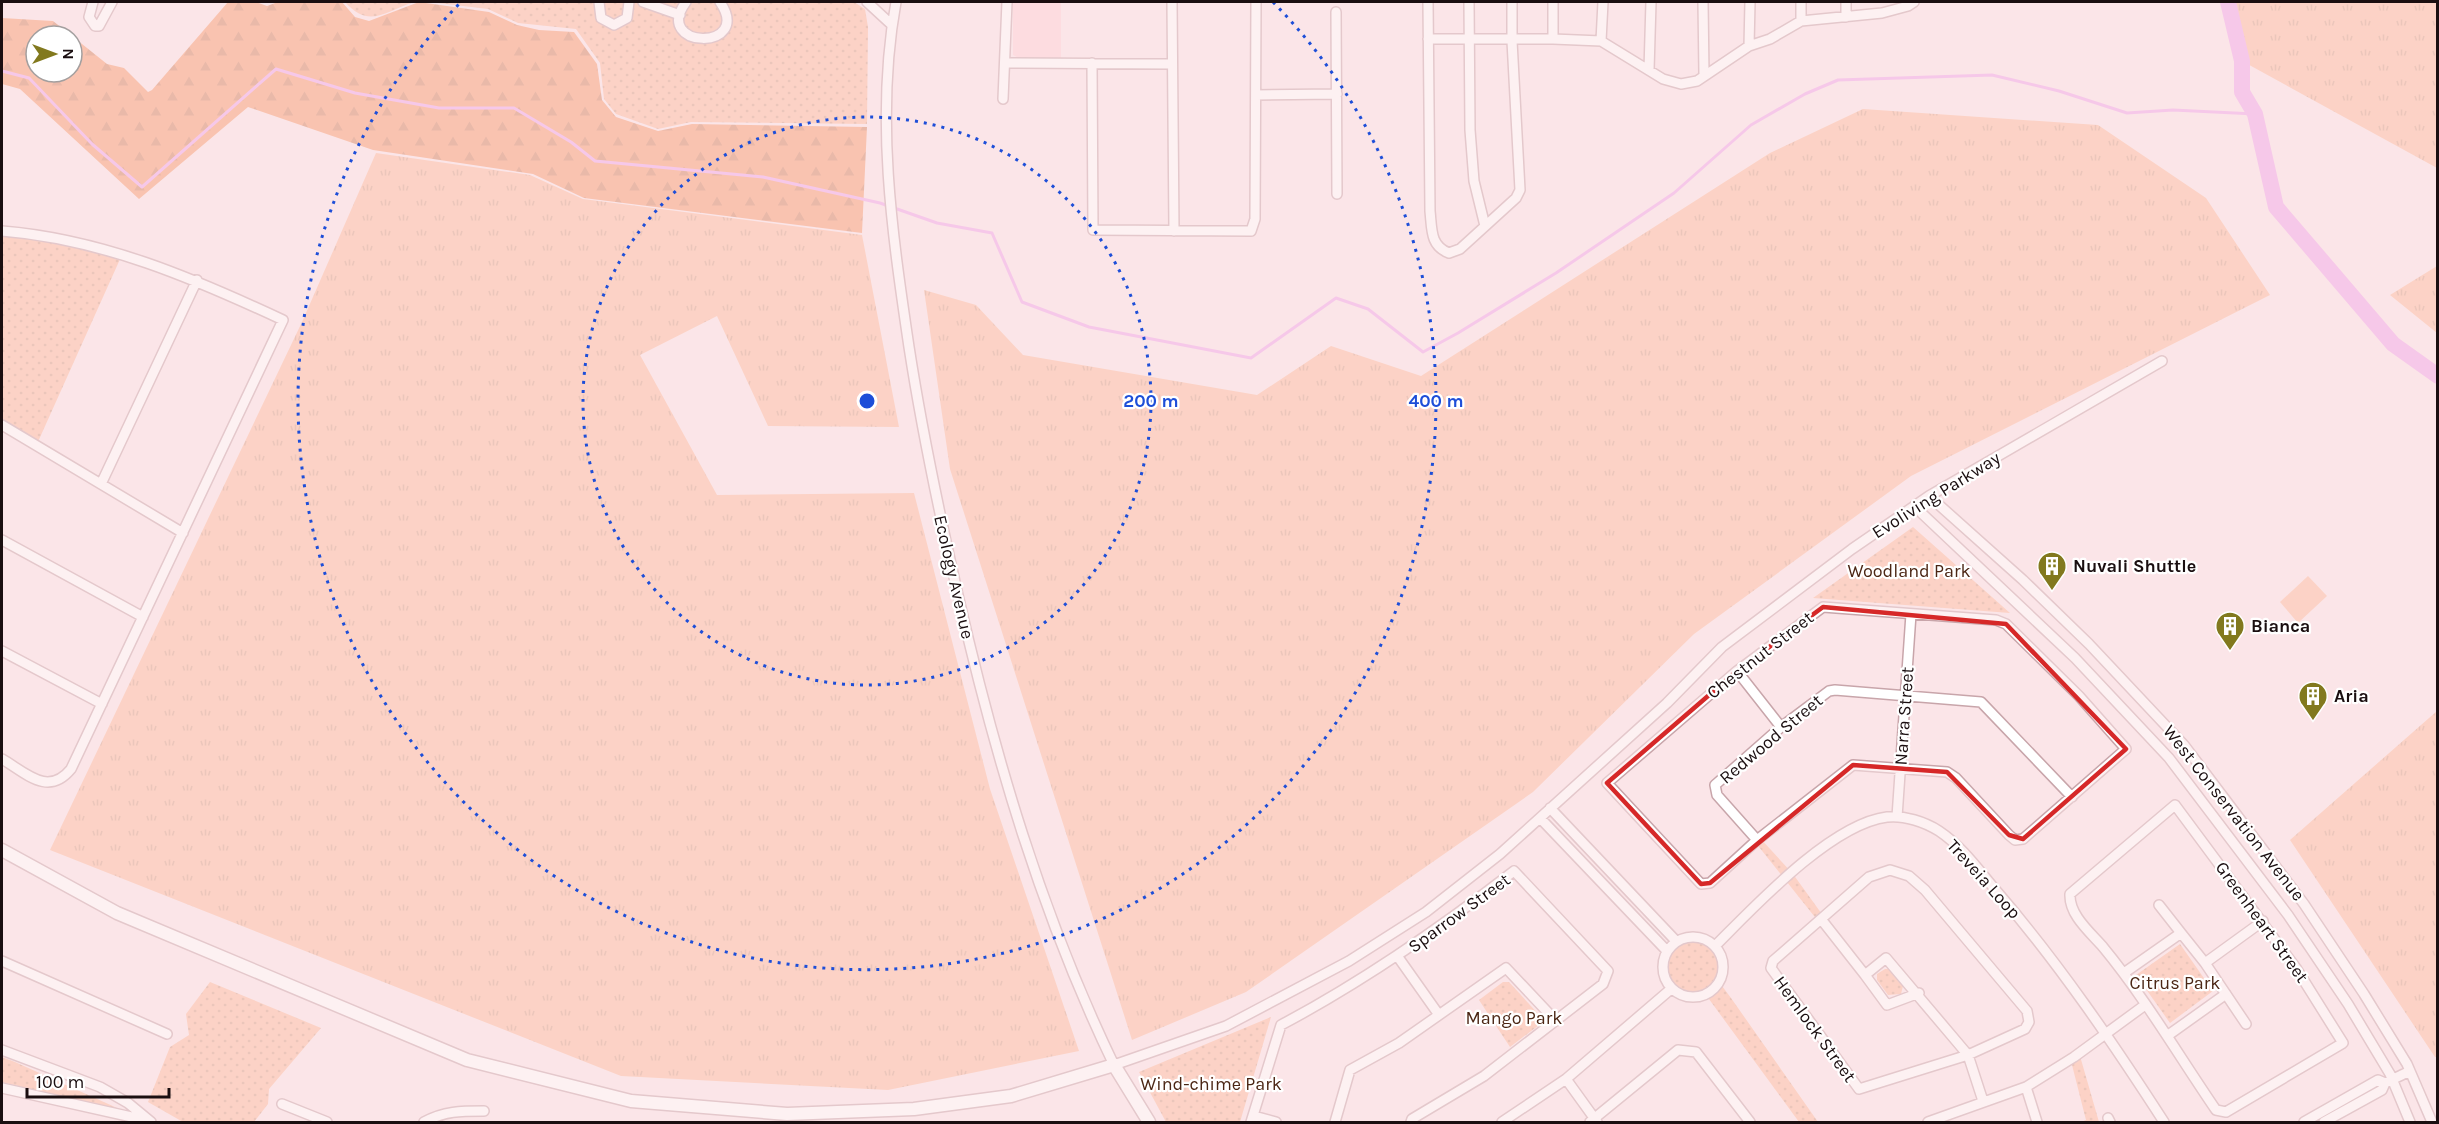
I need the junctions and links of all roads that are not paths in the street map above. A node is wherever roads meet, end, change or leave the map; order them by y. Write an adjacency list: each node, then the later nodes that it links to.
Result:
1 (93, 2): 2 (street)
2 (112, 2)
3 (599, 2): 4 (street)
4 (629, 2)
5 (643, 2): 26 (street)
6 (686, 2): 26 (street)
7 (720, 2): 26 (street)
8 (867, 2): 29 (street)
9 (896, 2): 29 (street, Ecology Avenue)
10 (1007, 2): 36 (street)
11 (1172, 2): 38 (street)
12 (1256, 2): 42 (street)
13 (1428, 2): 30 (street)
14 (1469, 2): 32 (street)
15 (1512, 2): 33 (street)
16 (1553, 2): 31 (street)
17 (1603, 2): 34 (street)
18 (1651, 2): 39 (street)
19 (1703, 2): 40 (street)
20 (1750, 2): 35 (street)
21 (1801, 2): 28 (street)
22 (1846, 2): 27 (street)
23 (1914, 2): 24 (street)
24 (1896, 5): 27 (street)
25 (1336, 12): 41 (street)
26 (680, 15)
27 (1846, 17): 28 (street)
28 (1801, 21): 35 (street)
29 (892, 26): 97 (street, Ecology Avenue)
30 (1428, 39): 32 (street); 45 (street)
31 (1553, 39): 33 (street); 34 (street)
32 (1468, 40): 33 (street); 45 (street)
33 (1512, 40): 45 (street)
34 (1601, 41): 39 (street)
35 (1749, 46): 40 (street)
36 (1006, 63): 37 (street); 43 (street)
37 (1092, 63): 38 (street); 47 (street)
38 (1171, 64): 47 (street)
39 (1649, 69): 40 (street)
40 (1704, 75)
41 (1337, 94): 42 (street); 44 (street)
42 (1256, 95): 47 (street)
43 (1003, 99)
44 (1337, 194)
45 (1485, 226)
46 (2, 231): 48 (street)
47 (1174, 231)
48 (197, 280): 51 (street); 54 (street)
49 (2162, 361): 52 (street, Evoliving Parkway)
50 (2, 425): 51 (street)
51 (101, 484): 54 (street)
52 (1929, 496): 53 (street, Evoliving Parkway); 98 (street, West Conservation Avenue)
53 (1914, 506): 66 (street, Evoliving Parkway); 100 (street, West Conservation Avenue)
54 (183, 532): 57 (street)
55 (2, 540): 57 (street)
56 (1911, 615): 59 (street, Chestnut Street); 60 (street, Narra Street); 65 (street, Chestnut Street)
57 (143, 617): 61 (street)
58 (2, 651): 61 (street)
59 (1737, 670): 62 (street); 69 (street, Chestnut Street)
60 (1906, 695): 62 (street, Redwood Street); 64 (street, Narra Street); 65 (street, Redwood Street)
61 (102, 704): 63 (street)
62 (1781, 728): 69 (street, Redwood Street)
63 (2, 759)
64 (1901, 769): 65 (street, Chestnut Street); 67 (street, Narra Street); 69 (street, Chestnut Street)
65 (2072, 797)
66 (1550, 808): 68 (street, Evoliving Parkway); 71 (street)
67 (1897, 817): 78 (street, Treveia Loop); 93 (street, Treveia Loop)
68 (1540, 818): 72 (street); 97 (street, Evoliving Parkway)
69 (1757, 840)
70 (2, 850): 97 (street)
71 (1622, 884): 72 (street); 77 (street)
72 (1613, 894): 79 (street)
73 (2159, 904): 76 (street)
74 (1821, 919): 84 (street); 96 (street, Hemlock Street); 96 (street, Hemlock Street)
75 (2263, 921): 82 (street); 83 (street, Greenheart Street); 94 (street, Greenheart Street)
76 (2181, 933): 82 (street); 83 (street)
77 (1676, 941): 78 (street); 79 (street)
78 (1715, 946): 85 (street)
79 (1666, 951): 85 (street)
80 (1398, 957): 89 (street); 90 (street, Sparrow Street); 106 (street, Sparrow Street)
81 (2, 961): 92 (street)
82 (2205, 963): 87 (street)
83 (2124, 973): 88 (street, Greenheart Street)
84 (1865, 975): 86 (street); 86 (street)
85 (1671, 989): 99 (street)
86 (1918, 993): 96 (street)
87 (2226, 994): 91 (street); 94 (street)
88 (2145, 1005): 93 (street); 94 (street, Greenheart Street)
89 (1439, 1015): 90 (street); 113 (street)
90 (1556, 1021): 114 (street, Sparrow Street)
91 (2246, 1024)
92 (167, 1034)
93 (2106, 1034): 101 (street); 119 (street, Treveia Loop)
94 (2167, 1036)
95 (2, 1050): 107 (street)
96 (1968, 1054): 103 (street)
97 (1114, 1065): 111 (street, Ecology Avenue)
98 (2410, 1071): 100 (street); 123 (street, West Conservation Avenue)
99 (1566, 1079): 108 (street); 115 (street)
100 (2389, 1082): 120 (street); 121 (street); 122 (street, West Conservation Avenue)
101 (2026, 1087): 103 (street); 118 (street)
102 (2, 1088): 107 (street)
103 (1983, 1101): 117 (street)
104 (282, 1104): 109 (street)
105 (483, 1111): 110 (street)
106 (1252, 1119): 112 (street)
107 (149, 1121)
108 (1594, 1121): 116 (street)
109 (327, 1122)
110 (424, 1122)
111 (1149, 1122)
112 (1276, 1122)
113 (1335, 1122)
114 (1411, 1122)
115 (1502, 1122)
116 (1750, 1122)
117 (1928, 1122)
118 (2037, 1122)
119 (2164, 1122)
120 (2304, 1122)
121 (2324, 1122)
122 (2410, 1122)
123 (2432, 1122)

